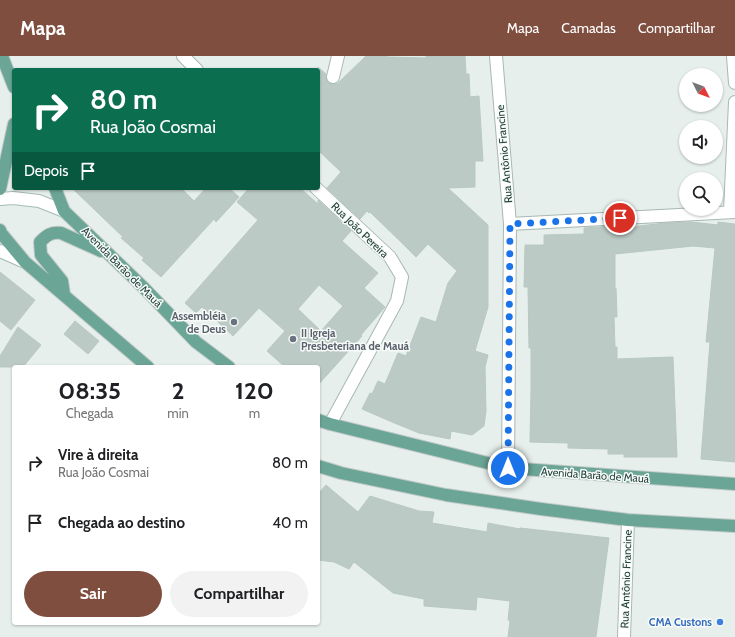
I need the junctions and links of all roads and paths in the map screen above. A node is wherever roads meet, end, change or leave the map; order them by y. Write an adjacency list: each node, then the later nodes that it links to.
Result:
1 (2, 56): 8 (main road)
2 (183, 56): 6 (street)
3 (338, 56): 7 (street)
4 (496, 56): 18 (street, Rua Antônio Francine)
5 (733, 56): 9 (street)
6 (195, 68)
7 (333, 77)
8 (12, 82)
9 (735, 83)
10 (735, 102): 17 (street)
11 (12, 133): 12 (main road)
12 (0, 188)
13 (56, 190): 16 (main road)
14 (318, 190): 27 (street, Rua João Pereira)
15 (0, 199): 16 (street, Avenida Barão de Mauá)
16 (64, 210): 21 (main road, Avenida Barão de Mauá)
17 (732, 212): 18 (street)
18 (510, 224): 29 (street, Rua Antônio Francine)
19 (0, 230): 22 (main road)
20 (0, 251): 22 (street)
21 (110, 254): 23 (main road); 25 (main road, Avenida Barão de Mauá)
22 (25, 262): 23 (main road)
23 (64, 294): 24 (main road)
24 (146, 365)
25 (226, 365)
26 (320, 421): 27 (main road, Avenida Barão de Mauá)
27 (330, 424): 29 (main road, Avenida Barão de Mauá)
28 (320, 467): 31 (main road)
29 (508, 468): 30 (main road, Avenida Barão de Mauá)
30 (735, 484)
31 (628, 520): 32 (main road); 33 (street, Rua Antônio Francine)
32 (735, 526)
33 (624, 637)

